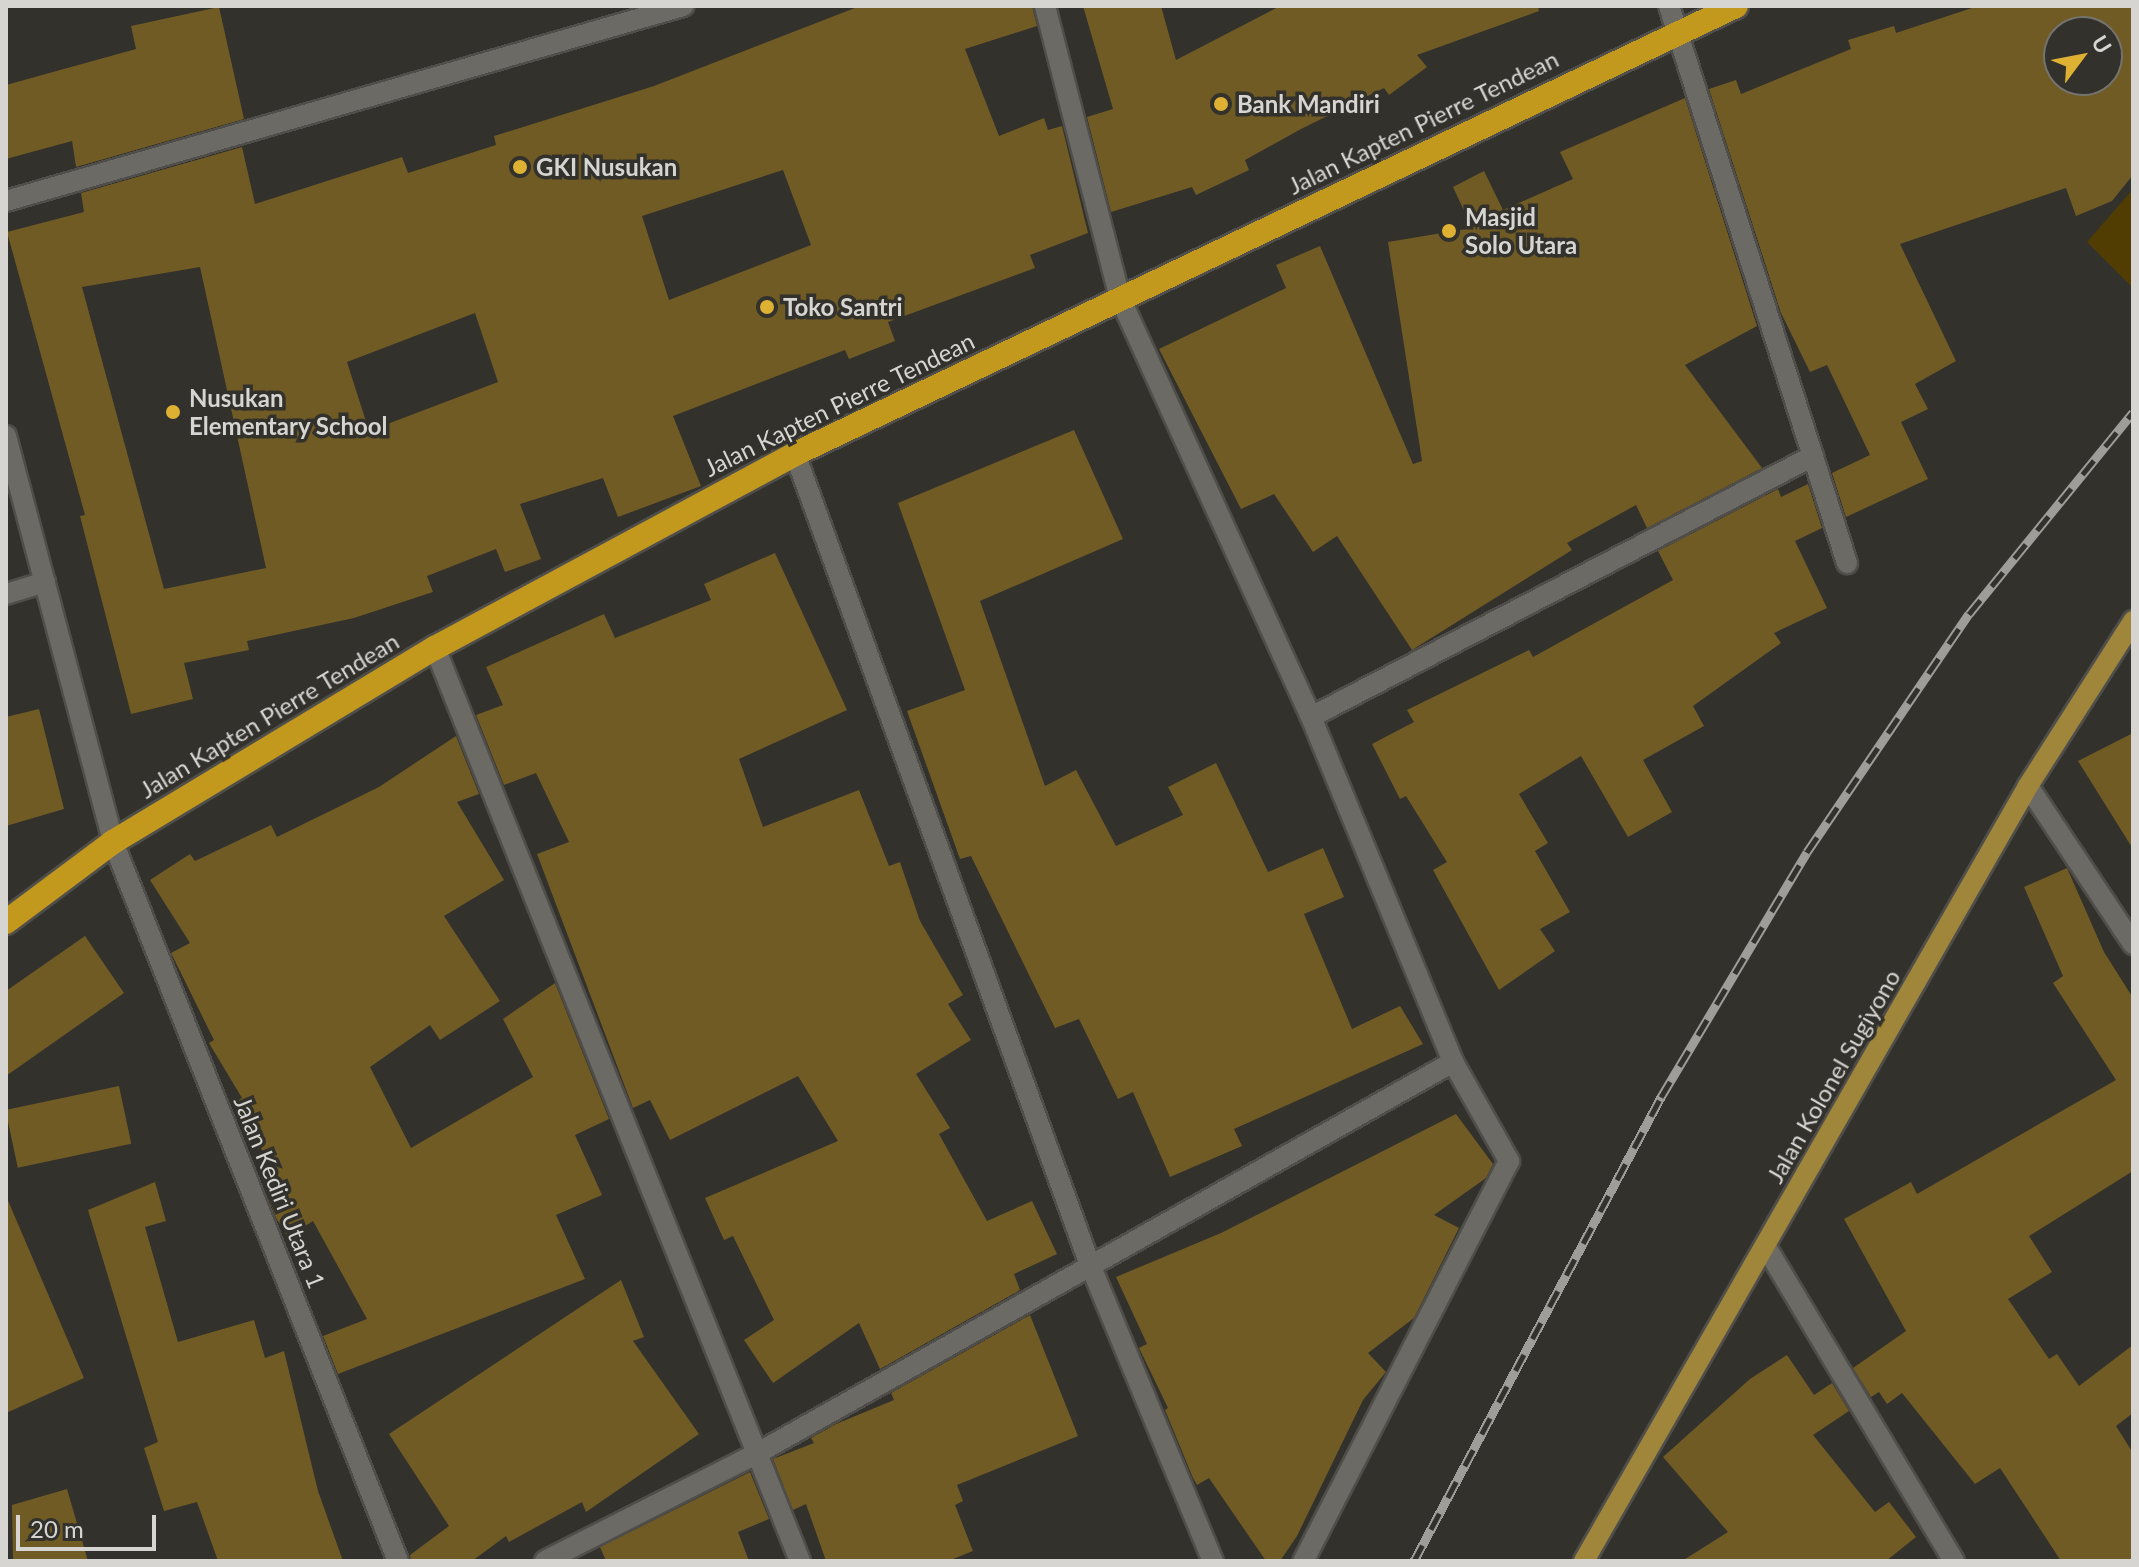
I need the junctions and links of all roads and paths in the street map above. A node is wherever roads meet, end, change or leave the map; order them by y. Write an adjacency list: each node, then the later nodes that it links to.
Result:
1 (683, 6): 6 (street)
2 (1045, 6): 7 (street)
3 (1669, 6): 5 (street)
4 (1736, 6): 5 (highway, Jalan Kapten Pierre Tendean)
5 (1677, 31): 7 (highway, Jalan Kapten Pierre Tendean); 10 (street)
6 (6, 201)
7 (1120, 298): 9 (highway, Jalan Kapten Pierre Tendean); 16 (street)
8 (6, 436): 12 (street, Jalan Kediri Utara 1)
9 (795, 454): 15 (highway, Jalan Kapten Pierre Tendean); 23 (street)
10 (1813, 456): 11 (street); 16 (street)
11 (1847, 563)
12 (45, 582): 13 (street); 18 (street, Jalan Kediri Utara 1)
13 (6, 594)
14 (2133, 621): 17 (main road, Jalan Kolonel Sugiyono)
15 (435, 648): 18 (highway, Jalan Kapten Pierre Tendean); 24 (street)
16 (1311, 717): 21 (street)
17 (2028, 786): 20 (street); 22 (main road, Jalan Kolonel Sugiyono)
18 (113, 842): 19 (highway, Jalan Kapten Pierre Tendean); 25 (street, Jalan Kediri Utara 1)
19 (6, 922)
20 (2133, 944)
21 (1453, 1062): 23 (street); 29 (street)
22 (1766, 1247): 30 (main road, Jalan Kolonel Sugiyono); 31 (street)
23 (1089, 1262): 24 (street); 28 (street)
24 (756, 1454): 26 (street); 27 (street)
25 (398, 1561)
26 (545, 1561)
27 (800, 1561)
28 (1213, 1561)
29 (1303, 1561)
30 (1584, 1561)
31 (1954, 1561)

